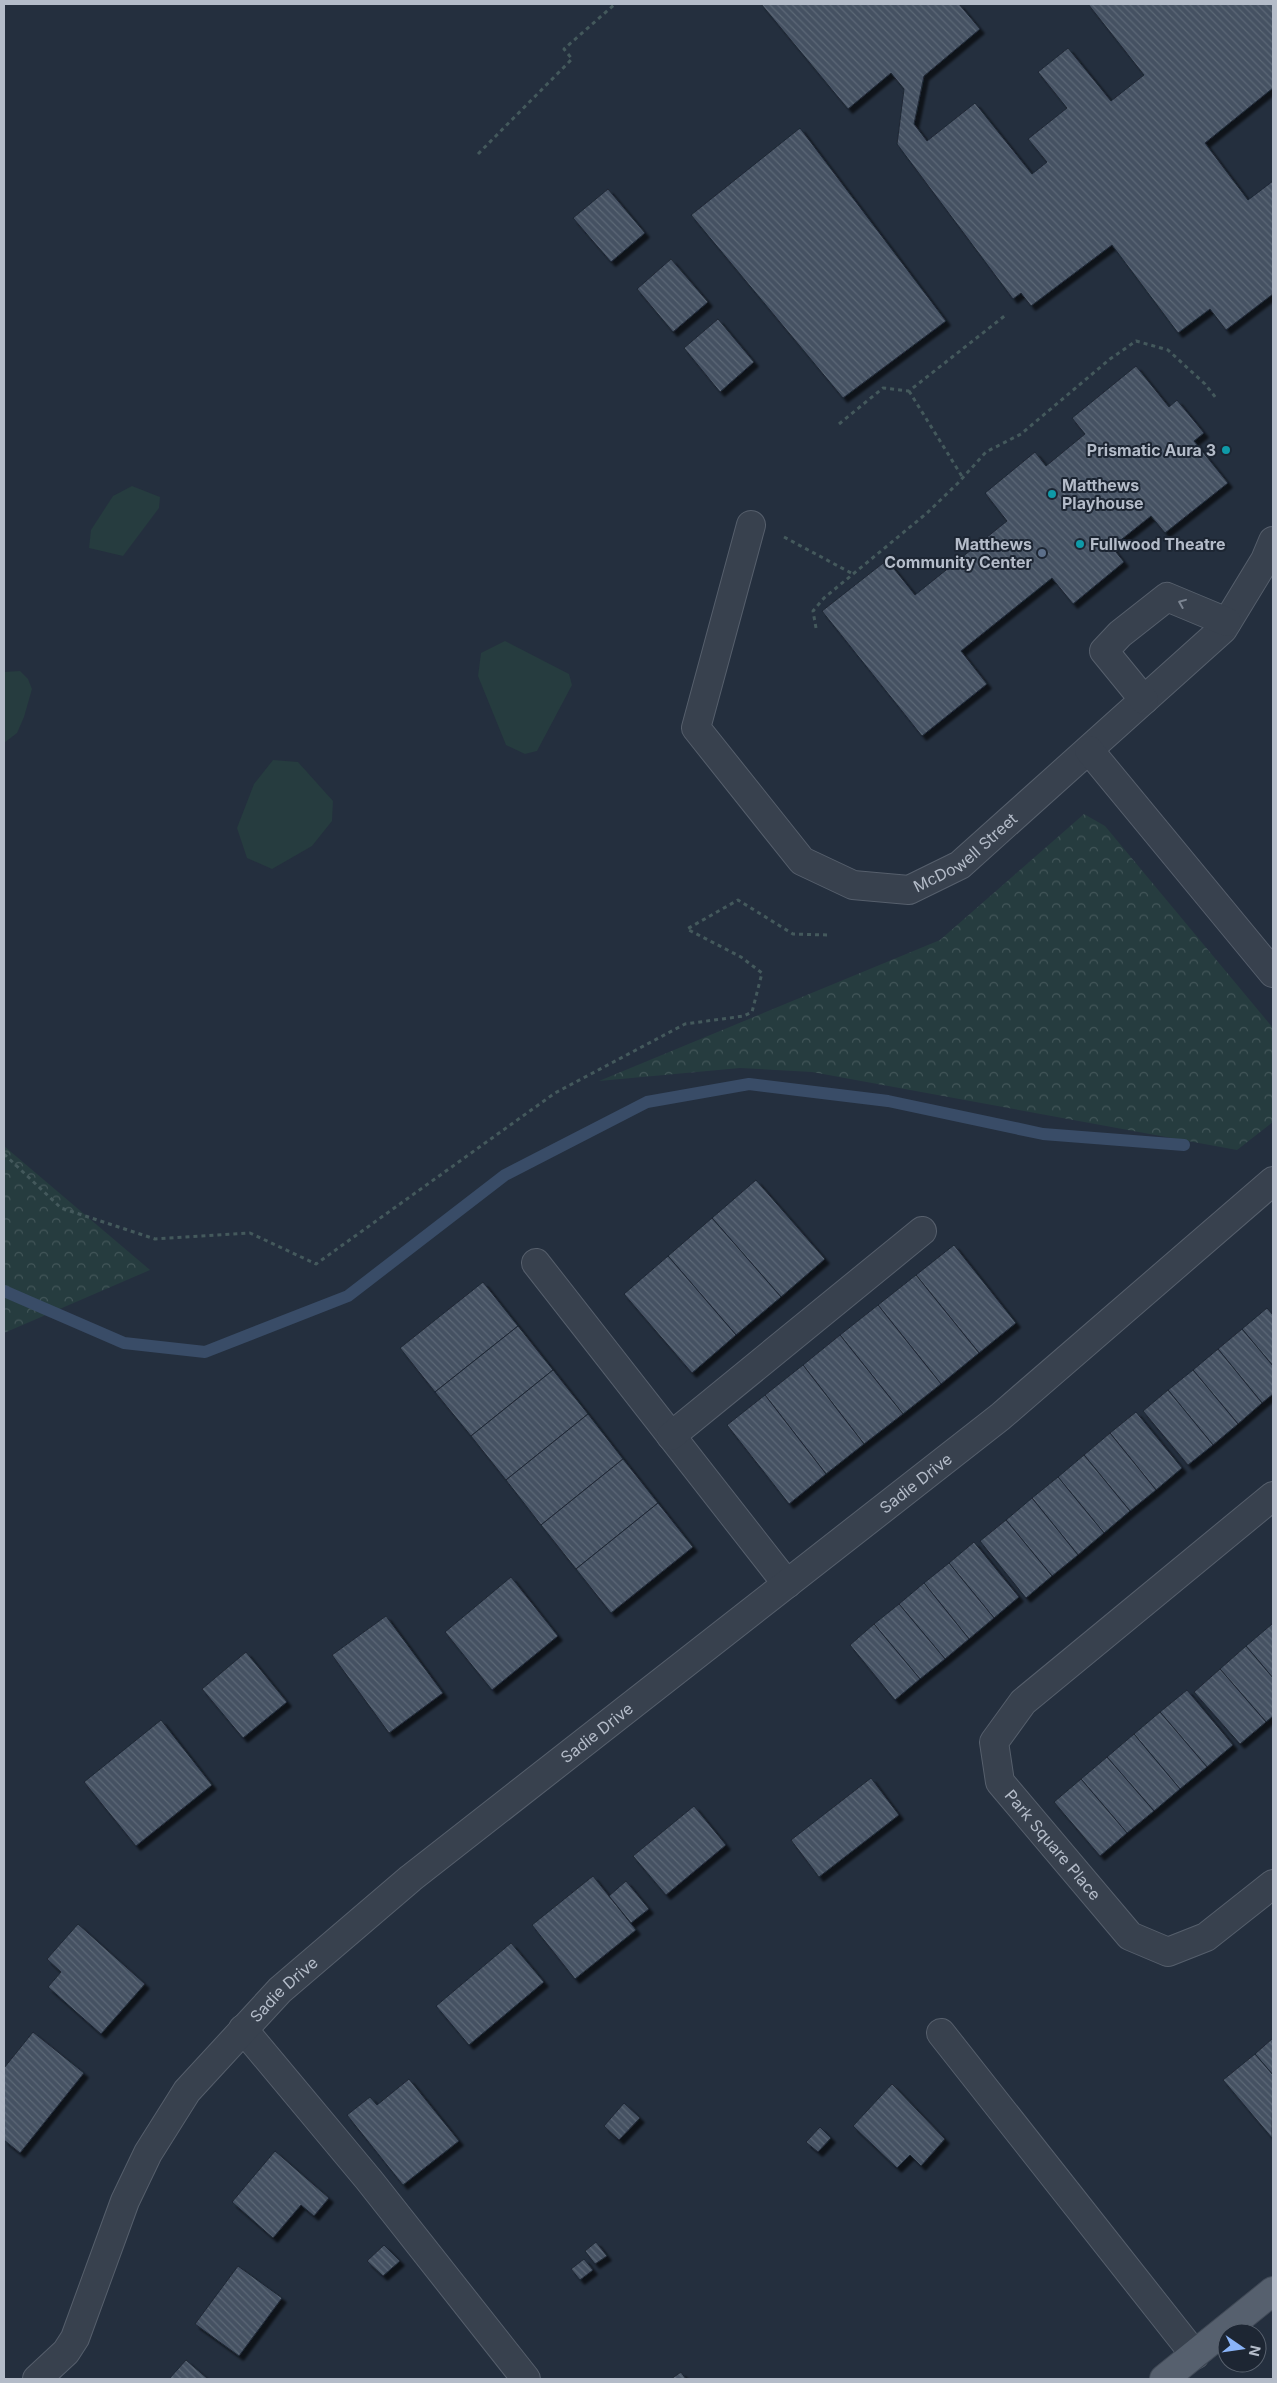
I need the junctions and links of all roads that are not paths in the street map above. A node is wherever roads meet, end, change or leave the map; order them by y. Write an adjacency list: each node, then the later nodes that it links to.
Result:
1 (751, 525): 5 (street, McDowell Street)
2 (1273, 541): 3 (street, McDowell Street)
3 (1227, 622): 4 (street, McDowell Street); 4 (street, one-way to 4)
4 (1144, 700): 5 (street, McDowell Street)
5 (1089, 750): 6 (street)
6 (1273, 974)
7 (1273, 1181): 12 (street, Sadie Drive)
8 (922, 1231): 10 (street)
9 (536, 1263): 10 (street)
10 (672, 1436): 12 (street)
11 (1273, 1496): 13 (street, Park Square Place)
12 (787, 1584): 14 (street, Sadie Drive)
13 (1273, 1884)
14 (243, 2029): 18 (street, Sadie Drive); 19 (street)
15 (941, 2033): 17 (street)
16 (1273, 2291): 17 (main road)
17 (1194, 2355): 20 (main road)
18 (37, 2379)
19 (526, 2379)
20 (1164, 2379)

